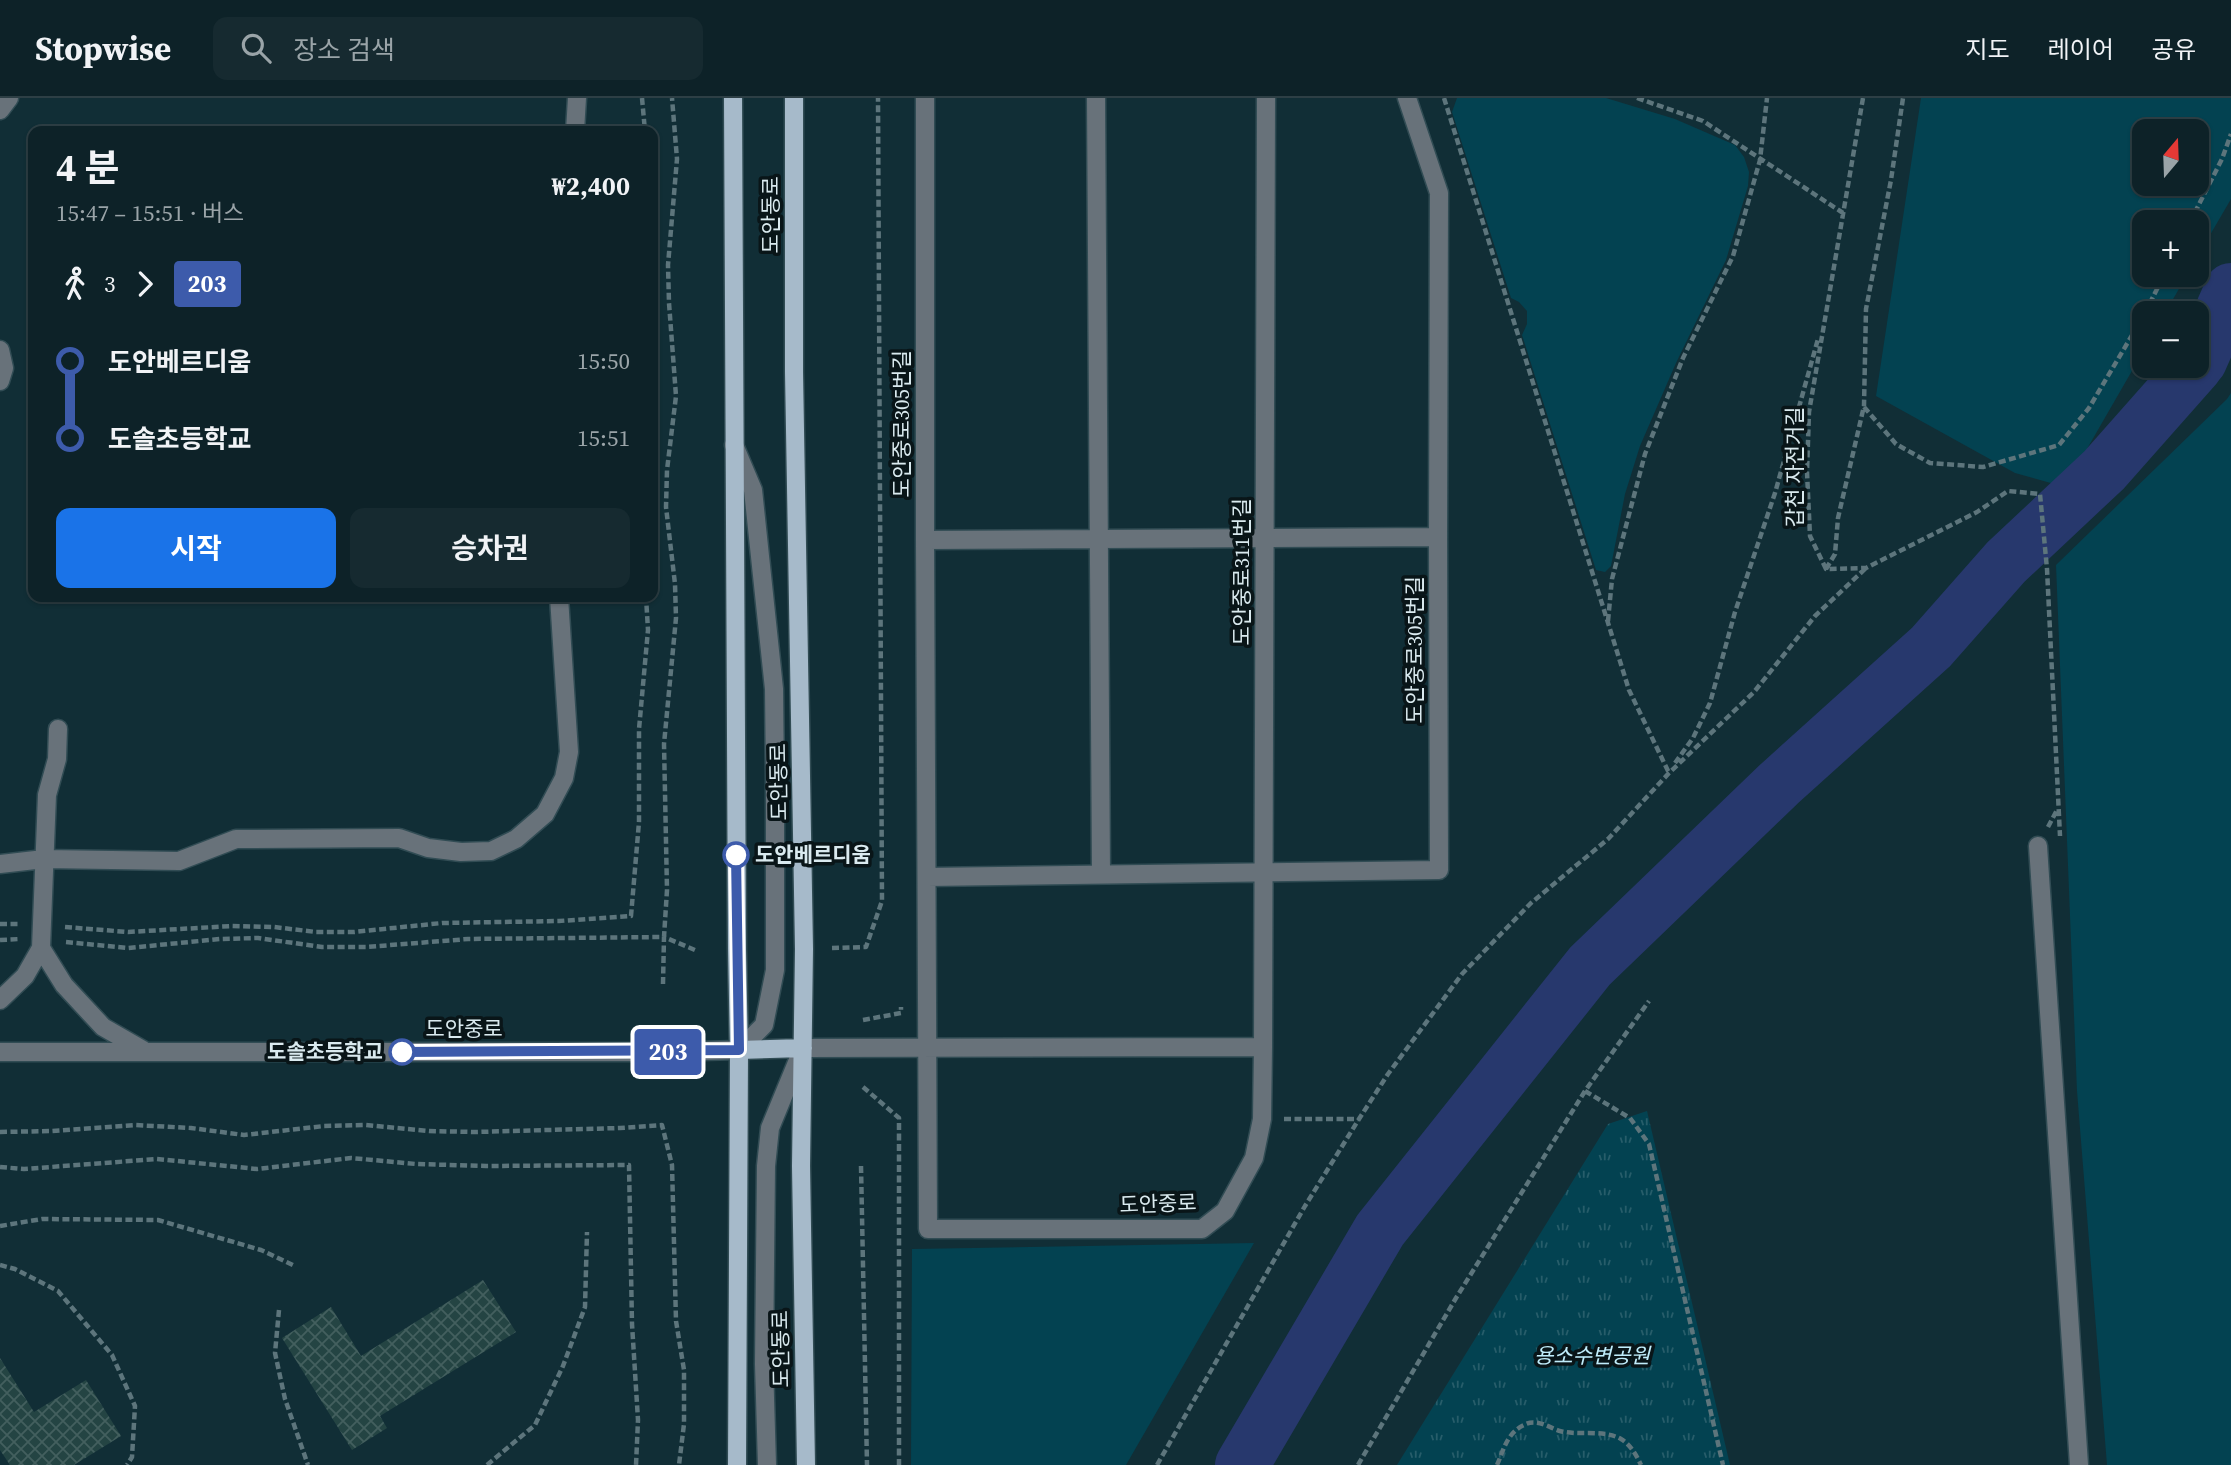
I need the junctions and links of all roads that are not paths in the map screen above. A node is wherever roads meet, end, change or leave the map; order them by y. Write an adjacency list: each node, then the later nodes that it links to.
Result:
1 (9, 98): 9 (street)
2 (577, 98): 10 (street)
3 (733, 98): 13 (main road, 도안동로)
4 (794, 98): 29 (main road, 도안동로)
5 (925, 98): 17 (street, 도안중로305번길)
6 (1096, 98): 16 (street)
7 (1266, 98): 15 (street, 도안중로311번길)
8 (1407, 98): 14 (street, 도안중로305번길)
9 (0, 110)
10 (575, 126)
11 (0, 351): 12 (street)
12 (0, 381)
13 (734, 445): 31 (main road, 도안동로); 31 (street)
14 (1438, 537): 15 (street); 23 (street, 도안중로305번길)
15 (1265, 538): 16 (street); 23 (street, 도안중로311번길)
16 (1099, 539): 17 (street); 24 (street)
17 (925, 540): 25 (street, 도안중로305번길)
18 (559, 602): 21 (street)
19 (58, 729): 21 (street)
20 (2038, 846): 37 (street)
21 (44, 859): 22 (street); 26 (street)
22 (0, 864)
23 (1264, 872): 24 (street, 도안중로305번길); 28 (street, 도안중로311번길)
24 (1101, 874): 25 (street, 도안중로305번길)
25 (927, 877): 30 (street, 도안중로305번길)
26 (41, 948): 27 (street); 33 (street)
27 (0, 1000)
28 (1263, 1046): 30 (street, 도안중로); 30 (street, 도안중로)
29 (803, 1048): 30 (street, 도안중로); 31 (main road, 도안중로); 35 (street); 36 (main road, 도안동로)
30 (928, 1049)
31 (739, 1050): 33 (street, 도안중로); 34 (main road, 도안동로)
32 (0, 1052): 33 (street, 도안중로)
33 (146, 1052)
34 (737, 1465)
35 (767, 1465)
36 (806, 1465)
37 (2079, 1465)

